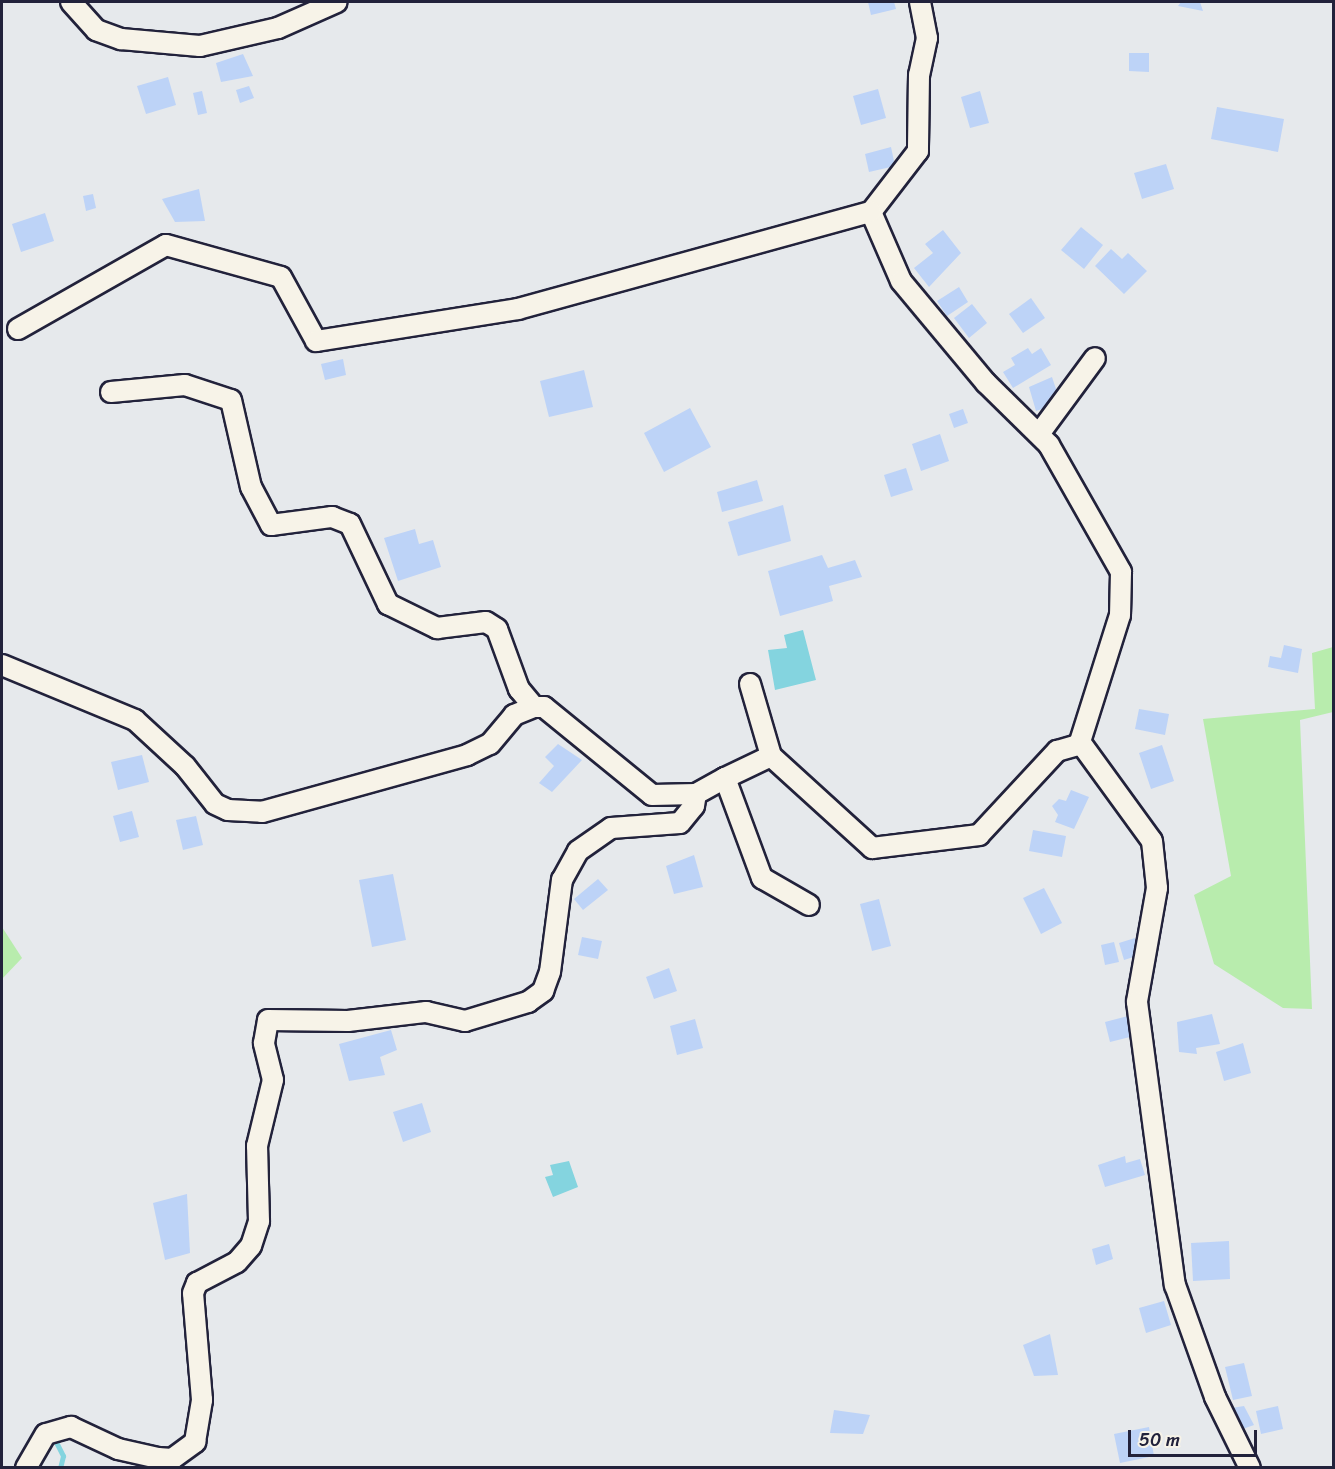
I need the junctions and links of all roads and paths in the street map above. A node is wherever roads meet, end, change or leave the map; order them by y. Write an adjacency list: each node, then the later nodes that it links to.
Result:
1 (71, 2): 2 (street)
2 (337, 2)
3 (920, 2): 4 (street)
4 (871, 212): 5 (street); 8 (street)
5 (18, 329)
6 (1095, 358): 8 (street)
7 (111, 392): 11 (street)
8 (1039, 434): 12 (street)
9 (2, 664): 11 (street)
10 (750, 684): 13 (street)
11 (534, 707): 15 (street)
12 (1081, 744): 13 (street); 18 (street)
13 (771, 756): 14 (street)
14 (725, 777): 15 (street); 16 (street)
15 (696, 794): 17 (street)
16 (808, 905)
17 (26, 1467)
18 (1250, 1467)

